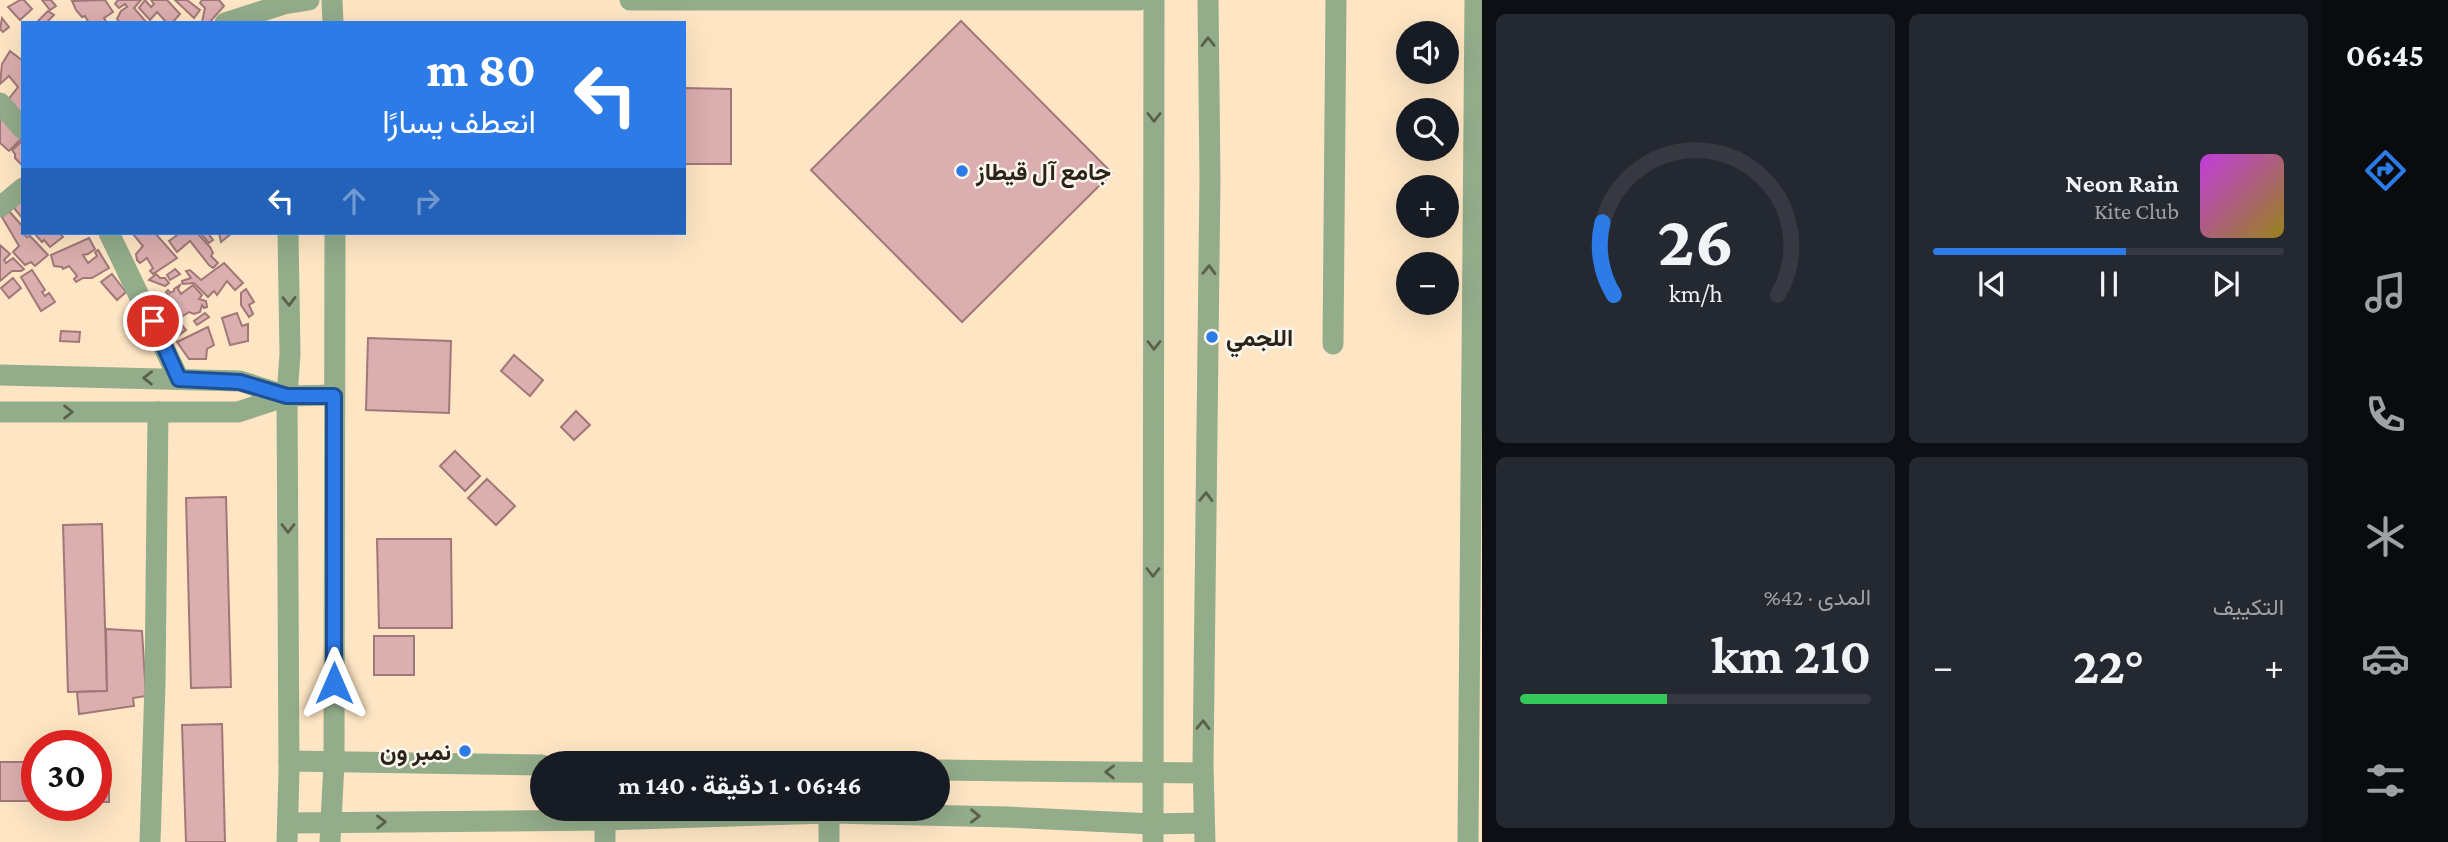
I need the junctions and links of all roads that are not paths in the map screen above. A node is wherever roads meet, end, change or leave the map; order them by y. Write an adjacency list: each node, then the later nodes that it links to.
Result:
1 (309, 0): 10 (street)
2 (332, 0): 12 (street)
3 (630, 0): 9 (street)
4 (1139, 0): 9 (street)
5 (1154, 0): 31 (street, one-way to 31)
6 (1208, 0): 32 (street, one-way to 6)
7 (1336, 0): 20 (street)
8 (1475, 0): 44 (street)
9 (893, 1)
10 (284, 9): 11 (street)
11 (233, 21)
12 (333, 21)
13 (0, 103): 14 (street)
14 (21, 127)
15 (21, 190): 16 (street)
16 (0, 207)
17 (110, 235): 22 (street)
18 (288, 235): 23 (street, one-way to 23)
19 (335, 235): 24 (street)
20 (1333, 344)
21 (0, 374): 22 (street, one-way to 21)
22 (179, 379): 23 (street)
23 (287, 396): 24 (street); 26 (street); 27 (street, one-way to 27)
24 (334, 396): 28 (street)
25 (0, 412): 26 (street, one-way to 26)
26 (158, 412): 41 (street)
27 (289, 761): 28 (street); 37 (street)
28 (334, 762): 29 (street); 38 (street)
29 (530, 765)
30 (950, 770): 31 (street, one-way to 30)
31 (1153, 773): 32 (street); 40 (street)
32 (1203, 773): 39 (street)
33 (950, 816): 40 (street, one-way to 40)
34 (582, 821): 38 (street, one-way to 34)
35 (605, 821): 42 (street)
36 (829, 821): 43 (street)
37 (288, 832): 38 (street)
38 (330, 832)
39 (1205, 832): 40 (street)
40 (1153, 833)
41 (150, 842)
42 (605, 842)
43 (830, 842)
44 (1468, 842)

